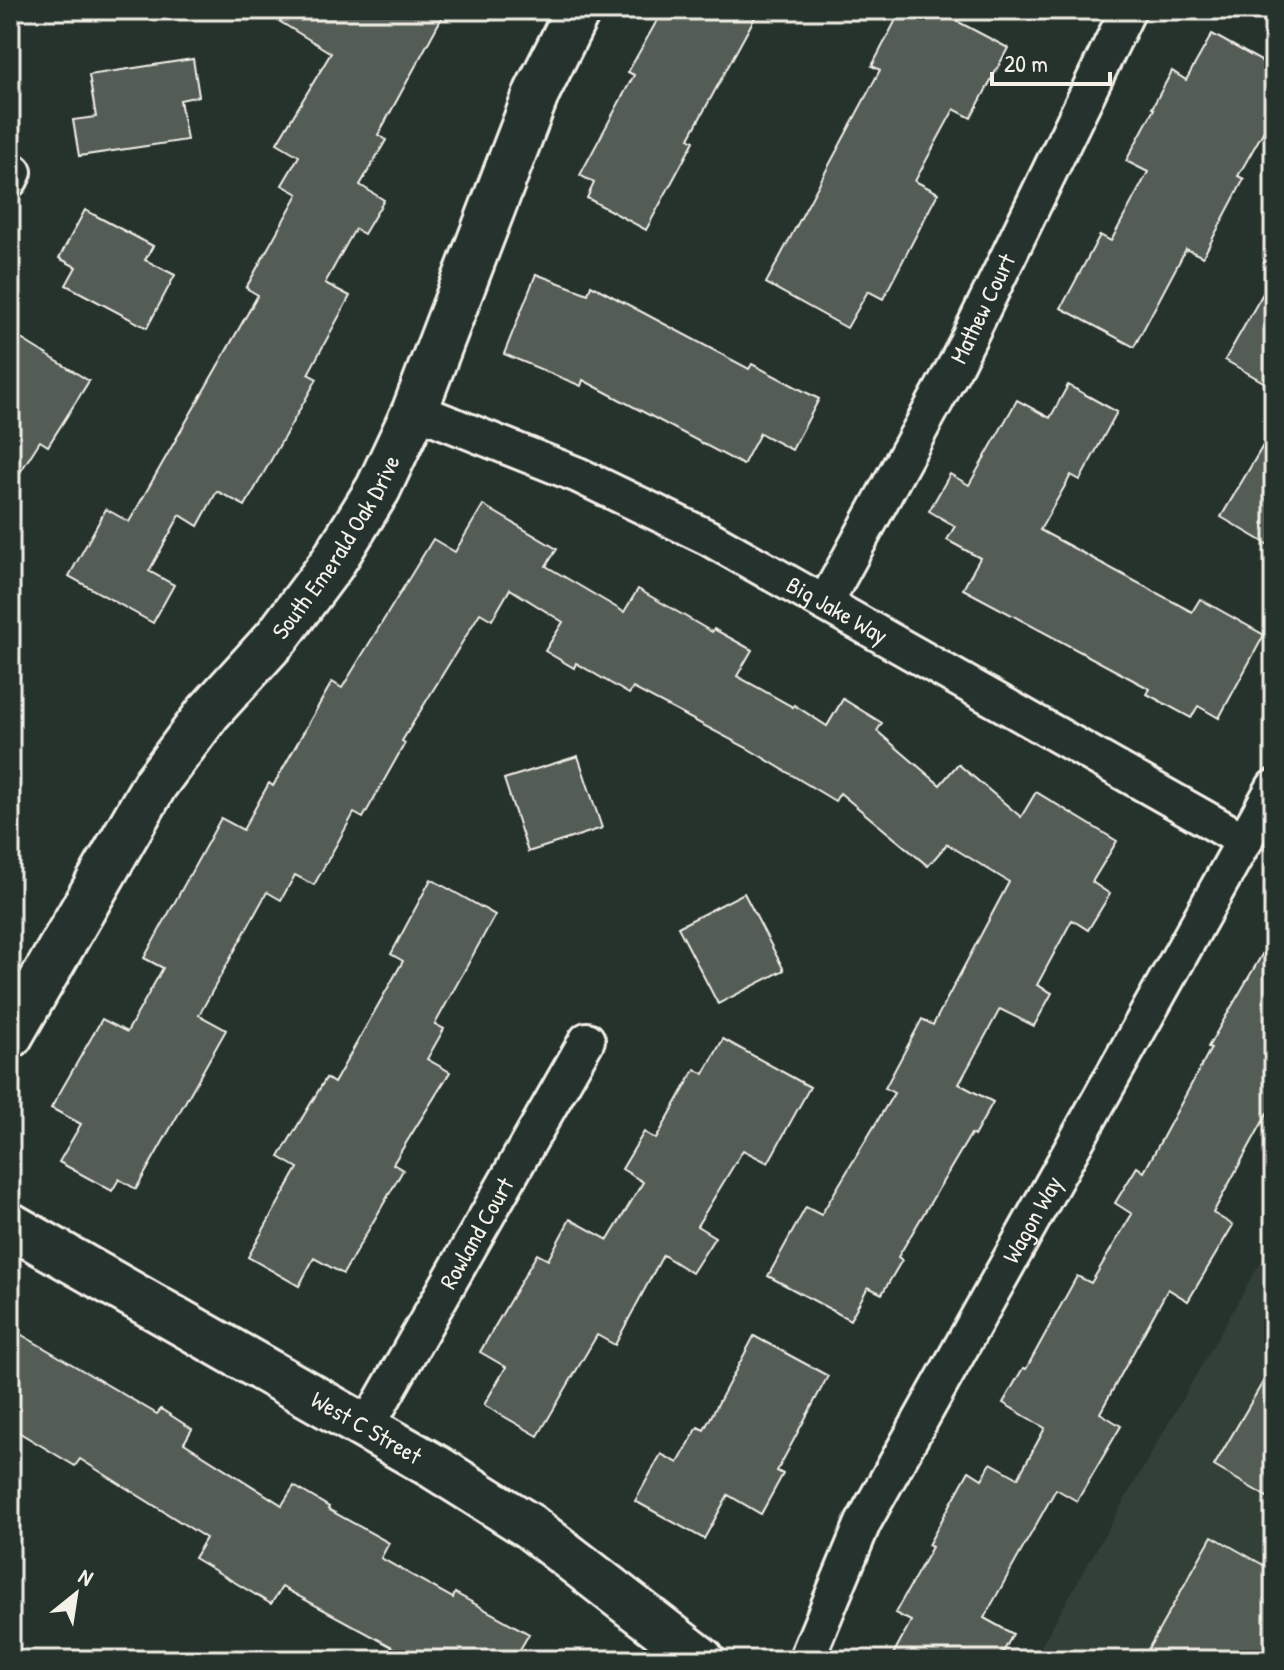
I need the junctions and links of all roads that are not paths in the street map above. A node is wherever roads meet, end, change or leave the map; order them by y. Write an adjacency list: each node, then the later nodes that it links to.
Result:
1 (578, 10): 5 (street, South Emerald Oak Drive)
2 (1128, 10): 6 (street, Mathew Court)
3 (10, 169): 4 (street)
4 (10, 180)
5 (415, 410): 6 (street, Big Jake Way); 9 (street, South Emerald Oak Drive)
6 (825, 603): 8 (street, Big Jake Way)
7 (1274, 787): 8 (street, Wagon Way)
8 (1245, 841): 14 (street, Wagon Way)
9 (10, 1036)
10 (587, 1040): 12 (street, Rowland Court)
11 (10, 1225): 12 (street, West C Street)
12 (366, 1428): 13 (street, West C Street)
13 (702, 1660)
14 (806, 1660)

